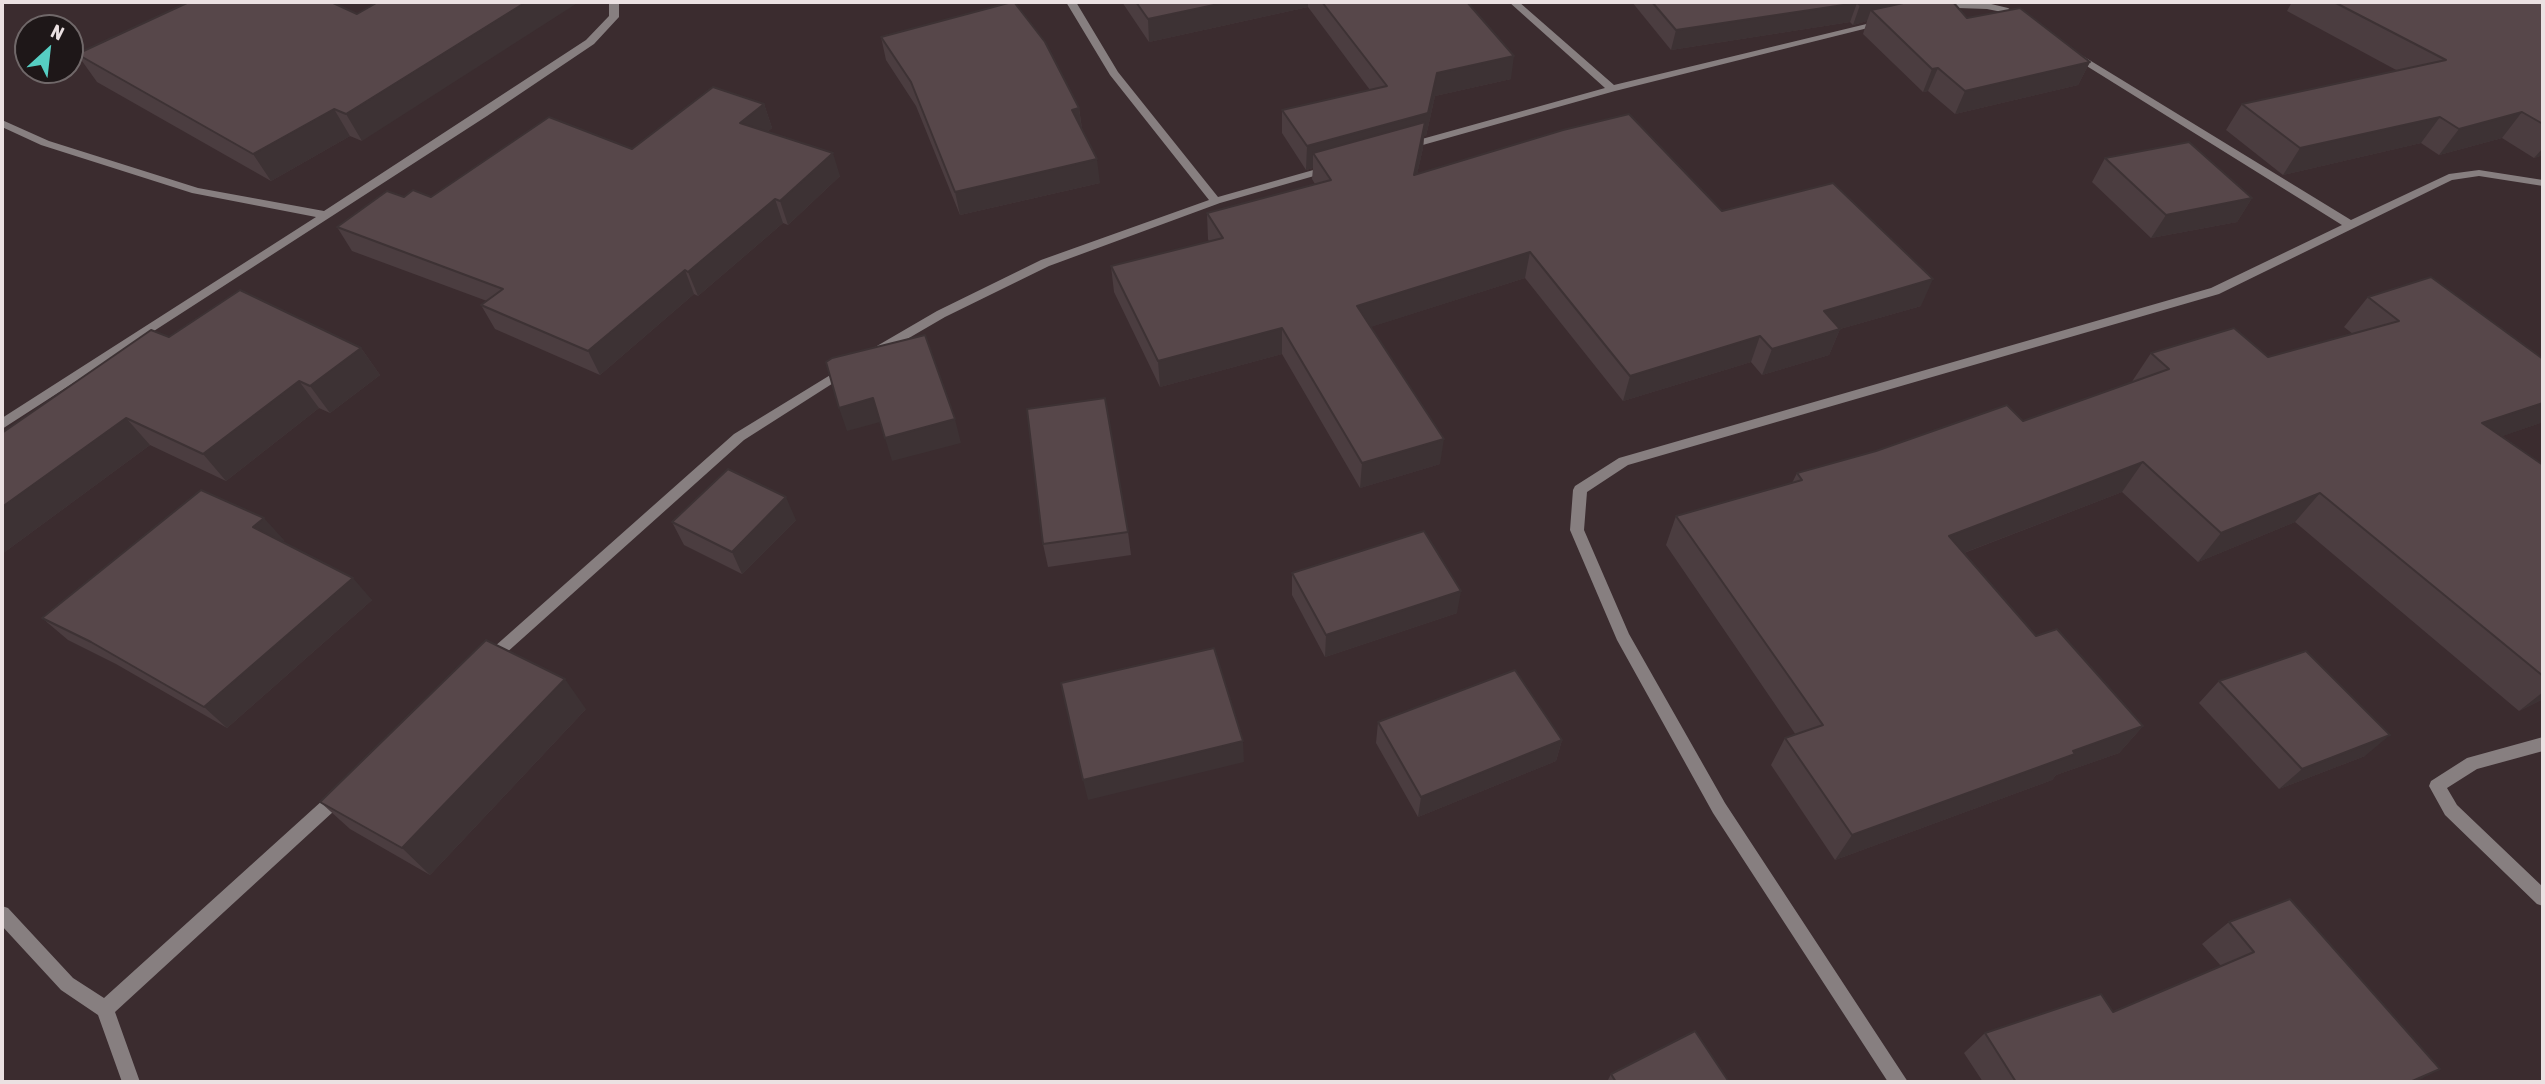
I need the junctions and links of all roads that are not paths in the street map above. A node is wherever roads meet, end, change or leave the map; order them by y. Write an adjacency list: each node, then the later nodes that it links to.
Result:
1 (614, 2): 14 (street)
2 (1071, 2): 13 (street)
3 (1514, 2): 8 (street)
4 (1931, 12): 6 (street)
5 (1891, 21): 8 (street)
6 (2034, 29)
7 (2057, 43): 15 (street)
8 (1612, 89): 10 (street)
9 (2, 123): 14 (street)
10 (1401, 149)
11 (1348, 163): 13 (street)
12 (2543, 183): 15 (street)
13 (1216, 201): 17 (street)
14 (326, 215): 16 (street)
15 (2352, 226): 24 (street)
16 (2, 424)
17 (482, 666)
18 (2543, 744): 20 (street)
19 (350, 786): 22 (street)
20 (2543, 898)
21 (2, 914): 22 (street)
22 (105, 1009): 23 (street)
23 (128, 1081)
24 (1899, 1082)

